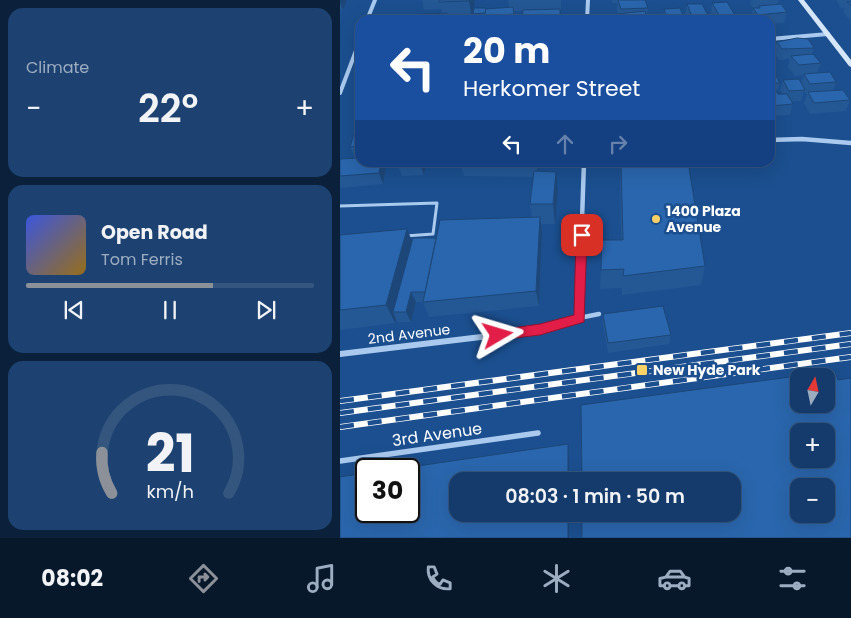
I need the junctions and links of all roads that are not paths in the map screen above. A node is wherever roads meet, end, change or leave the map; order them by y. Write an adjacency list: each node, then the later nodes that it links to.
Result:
1 (375, 0): 4 (street)
2 (588, 0): 5 (street)
3 (801, 0): 6 (main road)
4 (370, 15)
5 (587, 15)
6 (828, 34): 7 (street); 9 (main road)
7 (775, 39)
8 (355, 53): 10 (street)
9 (851, 64)
10 (340, 93)
11 (775, 140): 12 (street)
12 (851, 143)
13 (584, 167): 17 (street)
14 (340, 206): 15 (lane)
15 (396, 237)
16 (599, 314): 17 (lane, 2nd Avenue)
17 (580, 318): 18 (street, 2nd Avenue)
18 (340, 354)
19 (538, 433): 20 (street, 3rd Avenue)
20 (340, 461)

